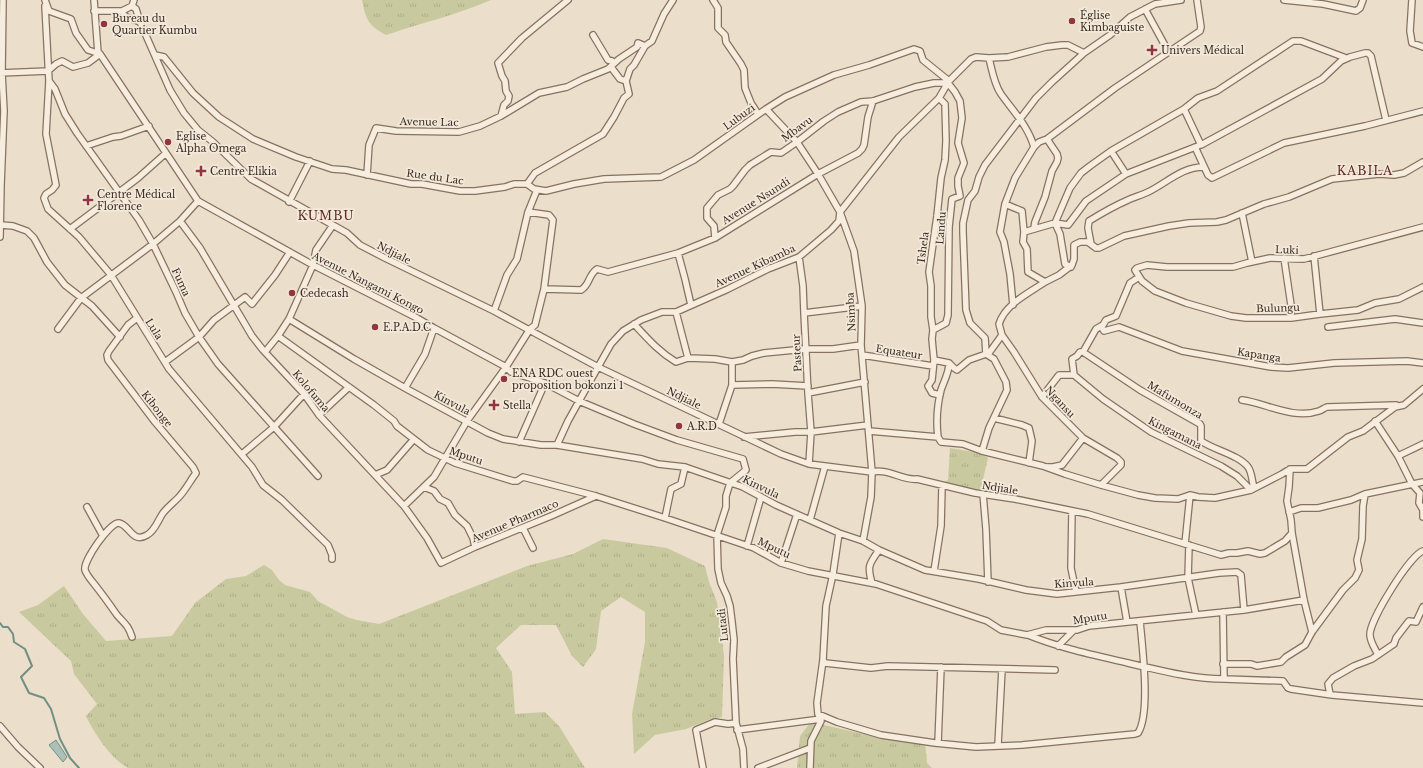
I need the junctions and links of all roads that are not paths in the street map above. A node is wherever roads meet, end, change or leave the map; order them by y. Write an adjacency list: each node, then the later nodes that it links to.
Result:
1 (0, 0): 2 (street)
2 (3, 0): 3 (street); 32 (street)
3 (7, 0)
4 (45, 0): 26 (street, Avenue Nangami Kongo); 31 (street)
5 (94, 0): 18 (street)
6 (673, 0): 22 (street)
7 (713, 0): 41 (street)
8 (1181, 0): 14 (street)
9 (1197, 0): 24 (street)
10 (1284, 0): 15 (street)
11 (1362, 0): 15 (street)
12 (1412, 0): 23 (street)
13 (565, 1): 42 (street)
14 (1155, 2): 17 (street)
15 (1324, 2)
16 (133, 3): 19 (street); 20 (street, Ndjiale)
17 (1145, 9): 24 (street); 25 (street)
18 (94, 10): 19 (street); 26 (street)
19 (122, 11): 20 (street)
20 (140, 22): 27 (street, Ndjiale)
21 (593, 36): 30 (street)
22 (645, 46): 30 (street); 34 (street)
23 (1423, 47)
24 (1168, 51): 46 (street)
25 (1084, 53): 28 (street, Avenue Kibamba); 43 (street)
26 (99, 54): 31 (street); 45 (street, Avenue Nangami Kongo)
27 (156, 55): 53 (street, Rue du Lac); 63 (street, Ndjiale)
28 (989, 58): 35 (street, Avenue Kibamba); 43 (street)
29 (1346, 58): 39 (street); 44 (street); 49 (street)
30 (612, 65): 34 (street); 42 (street)
31 (48, 71): 32 (street); 33 (street)
32 (1, 73): 70 (street)
33 (49, 81): 48 (street, Fuma); 74 (street, Lula)
34 (626, 81): 59 (street)
35 (949, 82): 36 (street, Avenue Kibamba); 37 (street, Mbavu); 38 (street, Lubuzi); 112 (street, Landu)
36 (939, 98): 66 (street, Avenue Kibamba); 112 (street, Tshela)
37 (873, 102): 47 (street, Mbavu); 56 (street, Avenue Nsundi)
38 (766, 109): 41 (street, Lubuzi); 47 (street, Nsimba)
39 (1184, 109): 49 (street); 51 (street)
40 (1423, 111): 44 (street)
41 (758, 114): 60 (street, Lubuzi)
42 (501, 116): 58 (street, Avenue Lac)
43 (1020, 119): 50 (street); 121 (street)
44 (1386, 120): 55 (street)
45 (149, 126): 48 (street); 52 (street, Avenue Nangami Kongo)
46 (1046, 139): 50 (street); 73 (street)
47 (797, 142): 56 (street, Nsimba); 77 (street, Mbavu)
48 (86, 146): 61 (street, Fuma)
49 (1198, 146): 55 (street); 57 (street)
50 (1034, 147): 64 (street)
51 (1111, 151): 57 (street); 69 (street)
52 (166, 153): 61 (street); 62 (street, Avenue Nangami Kongo)
53 (310, 161): 58 (street, Rue du Lac); 63 (street)
54 (1423, 162): 67 (street)
55 (1204, 167): 79 (street)
56 (818, 174): 66 (street, Nsimba); 77 (street, Avenue Nsundi)
57 (1126, 174): 69 (street)
58 (367, 175): 59 (street, Rue du Lac)
59 (527, 184): 60 (street)
60 (536, 190): 65 (street)
61 (119, 191): 74 (street); 78 (street, Fuma)
62 (198, 201): 68 (street); 80 (street, Avenue Nangami Kongo)
63 (290, 202): 71 (street, Ndjiale)
64 (1005, 204): 75 (street); 96 (street)
65 (528, 212): 92 (street); 98 (street)
66 (840, 212): 83 (street, Avenue Kibamba); 97 (street, Nsimba)
67 (1242, 213): 79 (street); 85 (street)
68 (180, 221): 78 (street); 94 (street, Kolofuma)
69 (1055, 223): 73 (street); 87 (street)
70 (1, 225): 76 (street); 93 (street)
71 (333, 226): 86 (street); 98 (street, Ndjiale)
72 (1423, 227): 82 (street, Luki)
73 (1034, 228): 75 (street)
74 (70, 229): 88 (street, Lula)
75 (1024, 232): 90 (street)
76 (0, 237)
77 (715, 238): 81 (street, Avenue Nsundi)
78 (153, 244): 88 (street); 115 (street, Fuma)
79 (1091, 244): 87 (street)
80 (290, 252): 86 (street, Avenue Nangami Kongo); 94 (street)
81 (678, 253): 92 (street, Avenue Nsundi); 95 (street)
82 (1314, 256): 84 (street, Luki); 101 (street)
83 (799, 257): 95 (street, Avenue Kibamba); 100 (street, Pasteur)
84 (1284, 258): 85 (street, Luki); 103 (street)
85 (1252, 262): 89 (street, Luki)
86 (313, 265): 104 (street); 109 (street, Avenue Nangami Kongo)
87 (1070, 267): 90 (street)
88 (111, 275): 93 (street); 102 (street, Lula)
89 (1139, 277): 103 (street, Bulungu); 107 (street)
90 (1045, 282): 96 (street)
91 (1423, 287): 101 (street, Bulungu)
92 (544, 289): 111 (street)
93 (81, 298): 110 (street); 116 (street)
94 (233, 305): 115 (street); 119 (street, Kolofuma)
95 (690, 305): 99 (street, Avenue Kibamba)
96 (1012, 305): 114 (street)
97 (862, 306): 100 (street); 117 (street, Nsimba)
98 (494, 311): 111 (street, Ndjiale)
99 (676, 312): 106 (street, Avenue Kibamba); 123 (street)
100 (804, 313): 118 (street, Pasteur)
101 (1320, 314): 103 (street, Bulungu)
102 (137, 318): 116 (street); 124 (street, Lula)
103 (1291, 318)
104 (289, 319): 113 (street); 137 (street, Kinvula)
105 (1423, 323): 108 (street)
106 (634, 324): 123 (street); 130 (street, Avenue Kibamba)
107 (1101, 326): 120 (street); 128 (street, Kapanga)
108 (1328, 327)
109 (434, 328): 129 (street, Avenue Nangami Kongo); 137 (street)
110 (58, 329)
111 (530, 329): 129 (street); 130 (street, Ndjiale)
112 (933, 330): 126 (street, Tshela)
113 (278, 336): 119 (street); 136 (street, Mputu)
114 (1002, 336): 121 (street, Equateur); 142 (street, Ngansu)
115 (199, 337): 124 (street); 151 (street, Fuma)
116 (120, 338): 198 (street, Kibonge)
117 (862, 345): 118 (street); 122 (street, Nsimba)
118 (805, 349): 125 (street); 135 (street, Pasteur)
119 (265, 352): 140 (street, Kolofuma)
120 (1083, 352): 131 (street); 180 (street, Mafumonza)
121 (986, 354): 127 (street, Equateur); 147 (street)
122 (862, 355): 126 (street, Equateur); 132 (street, Nsimba)
123 (688, 358): 125 (street)
124 (165, 362): 162 (street, Lula)
125 (732, 362): 134 (street)
126 (933, 363): 127 (street, Equateur); 141 (street, Tshela)
127 (949, 363): 141 (street)
128 (1423, 363)
129 (506, 366): 133 (street, Avenue Nangami Kongo); 148 (street)
130 (598, 367): 144 (street, Avenue Kibamba); 150 (street, Ndjiale)
131 (1074, 375): 142 (street); 180 (street, Kingamana)
132 (865, 382): 139 (street); 152 (street, Nsimba)
133 (545, 383): 144 (street, Avenue Nangami Kongo); 158 (street)
134 (732, 385): 135 (street); 150 (street)
135 (808, 386): 139 (street, Pasteur)
136 (349, 387): 146 (street); 157 (street, Mputu)
137 (405, 388): 148 (street, Kinvula)
138 (1423, 389): 145 (street)
139 (808, 393): 153 (street, Pasteur)
140 (304, 394): 146 (street, Kolofuma); 151 (street)
141 (940, 395): 155 (street)
142 (1042, 398): 156 (street, Ngansu)
143 (1242, 400): 145 (street)
144 (579, 401): 160 (street, Avenue Kibamba); 175 (street, Avenue Nangami Kongo)
145 (1404, 405): 149 (street)
146 (319, 415): 172 (street, Kolofuma)
147 (994, 418): 161 (street); 165 (street)
148 (467, 421): 158 (street, Kinvula); 164 (street)
149 (1375, 421): 163 (street); 170 (street)
150 (719, 424): 154 (street, Ndjiale)
151 (274, 427): 162 (street); 173 (street, Fuma)
152 (868, 428): 153 (street); 155 (street); 171 (street, Nsimba)
153 (812, 432): 154 (street); 166 (street, Pasteur)
154 (744, 438): 166 (street, Ndjiale)
155 (938, 438): 161 (street)
156 (1083, 438): 168 (street); 178 (street, Ngansu)
157 (414, 439): 164 (street, Mputu); 172 (street)
158 (519, 442): 160 (street, Kinvula)
159 (1423, 444): 163 (street)
160 (557, 445): 169 (street, Kinvula)
161 (982, 451): 165 (street)
162 (242, 454): 206 (street, Lula)
163 (1398, 456): 176 (street)
164 (444, 458): 179 (street); 184 (street, Mputu)
165 (1029, 462): 168 (street)
166 (809, 464): 167 (street, Ndjiale)
167 (825, 466): 171 (street, Ndjiale); 193 (street)
168 (1043, 466): 178 (street)
169 (685, 467): 175 (street, Kinvula); 191 (street)
170 (1290, 468): 180 (street); 189 (street)
171 (872, 472): 177 (street, Ndjiale); 199 (street, Nsimba)
172 (374, 475): 186 (street, Kolofuma)
173 (318, 476)
174 (1423, 482): 176 (street)
175 (730, 483): 185 (street, Kinvula); 197 (street, Lutadi)
176 (1412, 484): 182 (street); 192 (street)
177 (942, 486): 181 (street, Ndjiale); 209 (street)
178 (1101, 486): 183 (street)
179 (424, 487): 186 (street); 202 (street)
180 (1252, 489): 183 (street)
181 (983, 494): 188 (street, Ndjiale); 212 (street)
182 (1366, 494): 189 (street); 224 (street)
183 (1190, 495): 200 (street)
184 (596, 496): 191 (street, Mputu); 194 (street, Avenue Pharmaco)
185 (761, 497): 190 (street, Kinvula); 201 (street)
186 (404, 506): 207 (street, Kolofuma)
187 (87, 507): 198 (street)
188 (1072, 511): 200 (street, Ndjiale); 215 (street)
189 (1289, 512): 196 (street)
190 (797, 514): 193 (street, Kinvula); 208 (street)
191 (666, 518): 197 (street, Mputu)
192 (1423, 518)
193 (810, 520): 195 (street, Kinvula)
194 (523, 528): 202 (street, Avenue Pharmaco); 203 (street)
195 (839, 532): 199 (street, Kinvula); 210 (street)
196 (1292, 533): 200 (street, Ndjiale); 216 (street)
197 (717, 535): 201 (street, Mputu); 239 (street, Lutadi)
198 (103, 536): 226 (street)
199 (863, 541): 204 (street, Kinvula)
200 (1187, 544): 211 (street)
201 (747, 546): 208 (street, Mputu)
202 (475, 547): 207 (street, Avenue Pharmaco)
203 (533, 548)
204 (879, 550): 209 (street, Kinvula); 213 (street)
205 (1423, 551): 228 (street)
206 (332, 559)
207 (441, 563)
208 (781, 563): 210 (street, Mputu)
209 (934, 571): 212 (street, Kinvula)
210 (833, 574): 213 (street, Mputu); 229 (street)
211 (1188, 578): 214 (street, Kinvula); 218 (street, Kinvula); 220 (street)
212 (988, 582): 215 (street, Kinvula)
213 (872, 583): 225 (street, Mputu)
214 (1121, 588): 215 (street, Kinvula); 222 (street)
215 (1076, 592)
216 (1304, 600): 218 (street, Mputu); 224 (street)
217 (1423, 607): 228 (street)
218 (1244, 610): 219 (street, Mputu)
219 (1223, 612): 220 (street, Mputu); 230 (street)
220 (1196, 615): 221 (street, Mputu)
221 (1140, 621): 222 (street, Mputu); 232 (street)
222 (1127, 622): 223 (street, Mputu)
223 (1073, 630): 225 (street, Mputu); 227 (street)
224 (1312, 632): 230 (street)
225 (1027, 635): 227 (street)
226 (132, 637)
227 (1058, 646): 232 (street)
228 (1378, 655): 236 (street)
229 (823, 660): 231 (street); 238 (street)
230 (1223, 664): 235 (street)
231 (941, 667): 233 (street); 242 (street)
232 (1144, 667): 235 (street); 243 (street)
233 (1002, 669): 234 (street); 243 (street)
234 (1055, 670)
235 (1224, 679): 236 (street)
236 (1330, 694): 237 (street)
237 (1423, 703)
238 (820, 717): 241 (street); 242 (street); 244 (street)
239 (736, 724): 241 (street, Lutadi); 246 (street)
240 (0, 726): 245 (street)
241 (737, 730): 247 (street, Lutadi)
242 (938, 743): 243 (street)
243 (998, 745)
244 (810, 748): 248 (street); 249 (street)
245 (40, 768)
246 (703, 768)
247 (744, 768)
248 (758, 768)
249 (810, 768)

